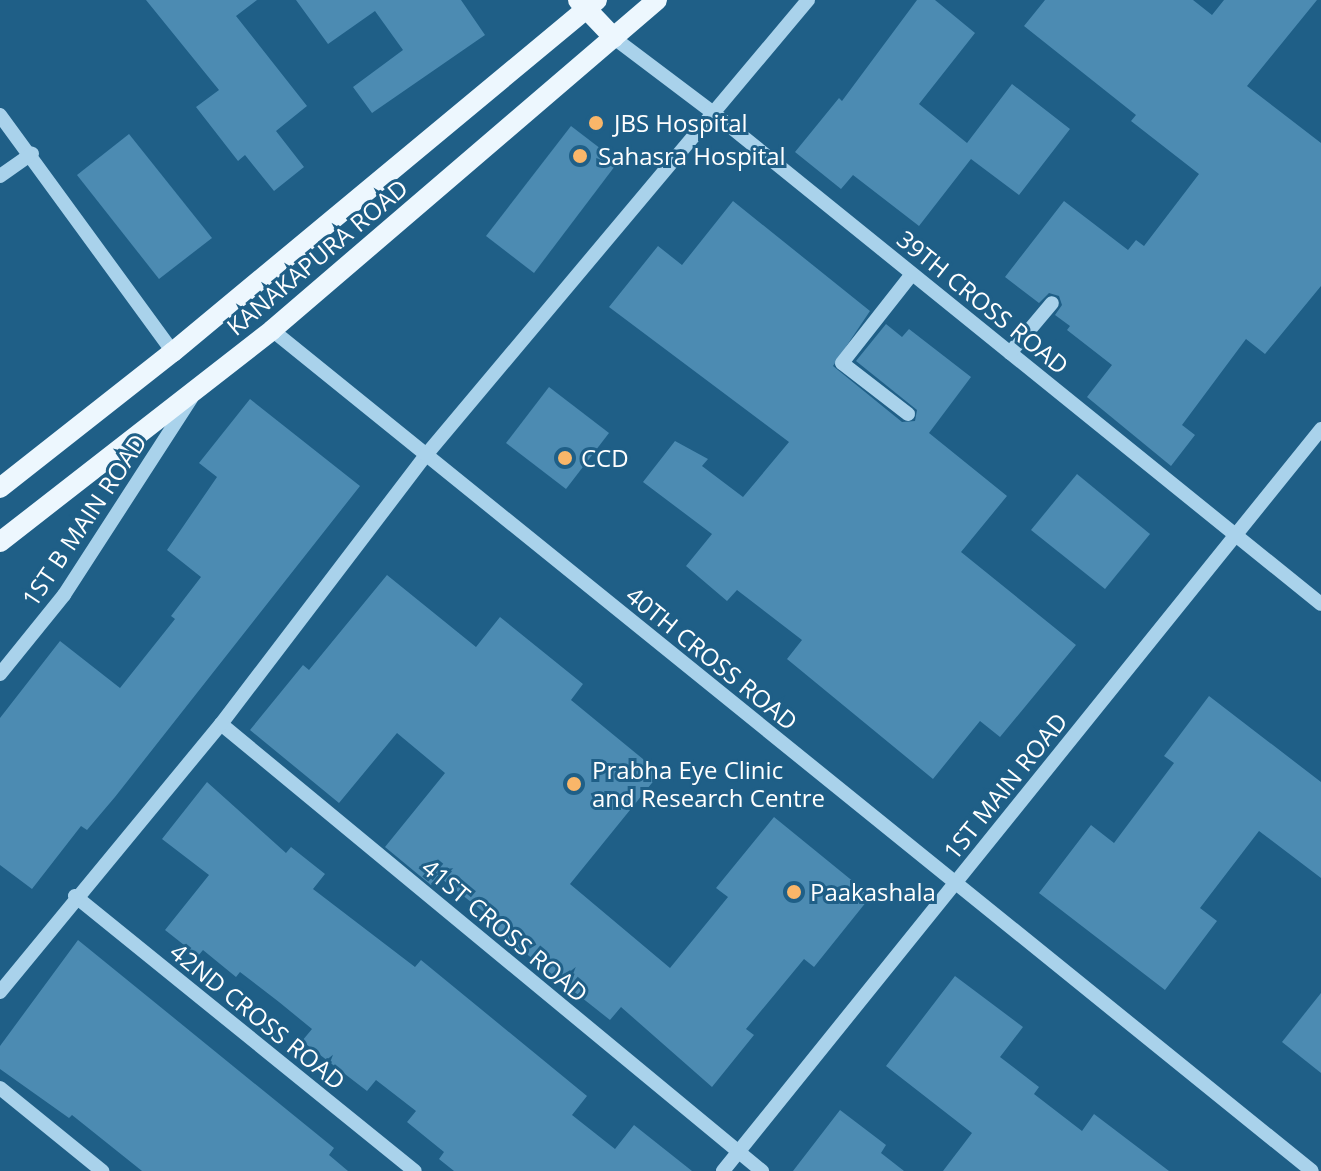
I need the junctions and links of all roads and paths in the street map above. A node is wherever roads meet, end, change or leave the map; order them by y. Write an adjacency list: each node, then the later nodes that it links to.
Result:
1 (657, 0): 4 (main road, KANAKAPURA ROAD)
2 (808, 0): 5 (street)
3 (587, 3): 4 (main road); 12 (main road, KANAKAPURA ROAD)
4 (614, 38): 5 (street, 39TH CROSS ROAD); 11 (main road, KANAKAPURA ROAD)
5 (711, 111): 9 (street, 39TH CROSS ROAD); 17 (street)
6 (0, 115): 7 (street)
7 (32, 154): 8 (street); 12 (street)
8 (0, 176)
9 (912, 274): 13 (street, 39TH CROSS ROAD); 15 (street)
10 (1052, 303): 13 (street)
11 (272, 330): 14 (main road, KANAKAPURA ROAD); 17 (street, 40TH CROSS ROAD)
12 (173, 352): 18 (main road, KANAKAPURA ROAD)
13 (1010, 353): 19 (street, 39TH CROSS ROAD)
14 (198, 388): 20 (main road, KANAKAPURA ROAD); 22 (street, 1ST B MAIN ROAD)
15 (908, 414)
16 (1321, 429): 19 (street, 1ST MAIN ROAD)
17 (426, 455): 23 (street); 24 (street, 40TH CROSS ROAD)
18 (0, 488)
19 (1235, 535): 21 (street, 39TH CROSS ROAD); 24 (street, 1ST MAIN ROAD)
20 (0, 542)
21 (1321, 604)
22 (0, 674)
23 (221, 724): 25 (street); 28 (street, 41ST CROSS ROAD)
24 (956, 883): 28 (street, 1ST MAIN ROAD); 33 (street, 40TH CROSS ROAD)
25 (75, 896): 26 (street); 30 (street, 42ND CROSS ROAD)
26 (0, 992)
27 (0, 1088): 29 (street)
28 (739, 1152): 31 (street, 1ST MAIN ROAD); 32 (street, 41ST CROSS ROAD)
29 (102, 1171)
30 (414, 1171)
31 (723, 1171)
32 (762, 1171)
33 (1312, 1171)

